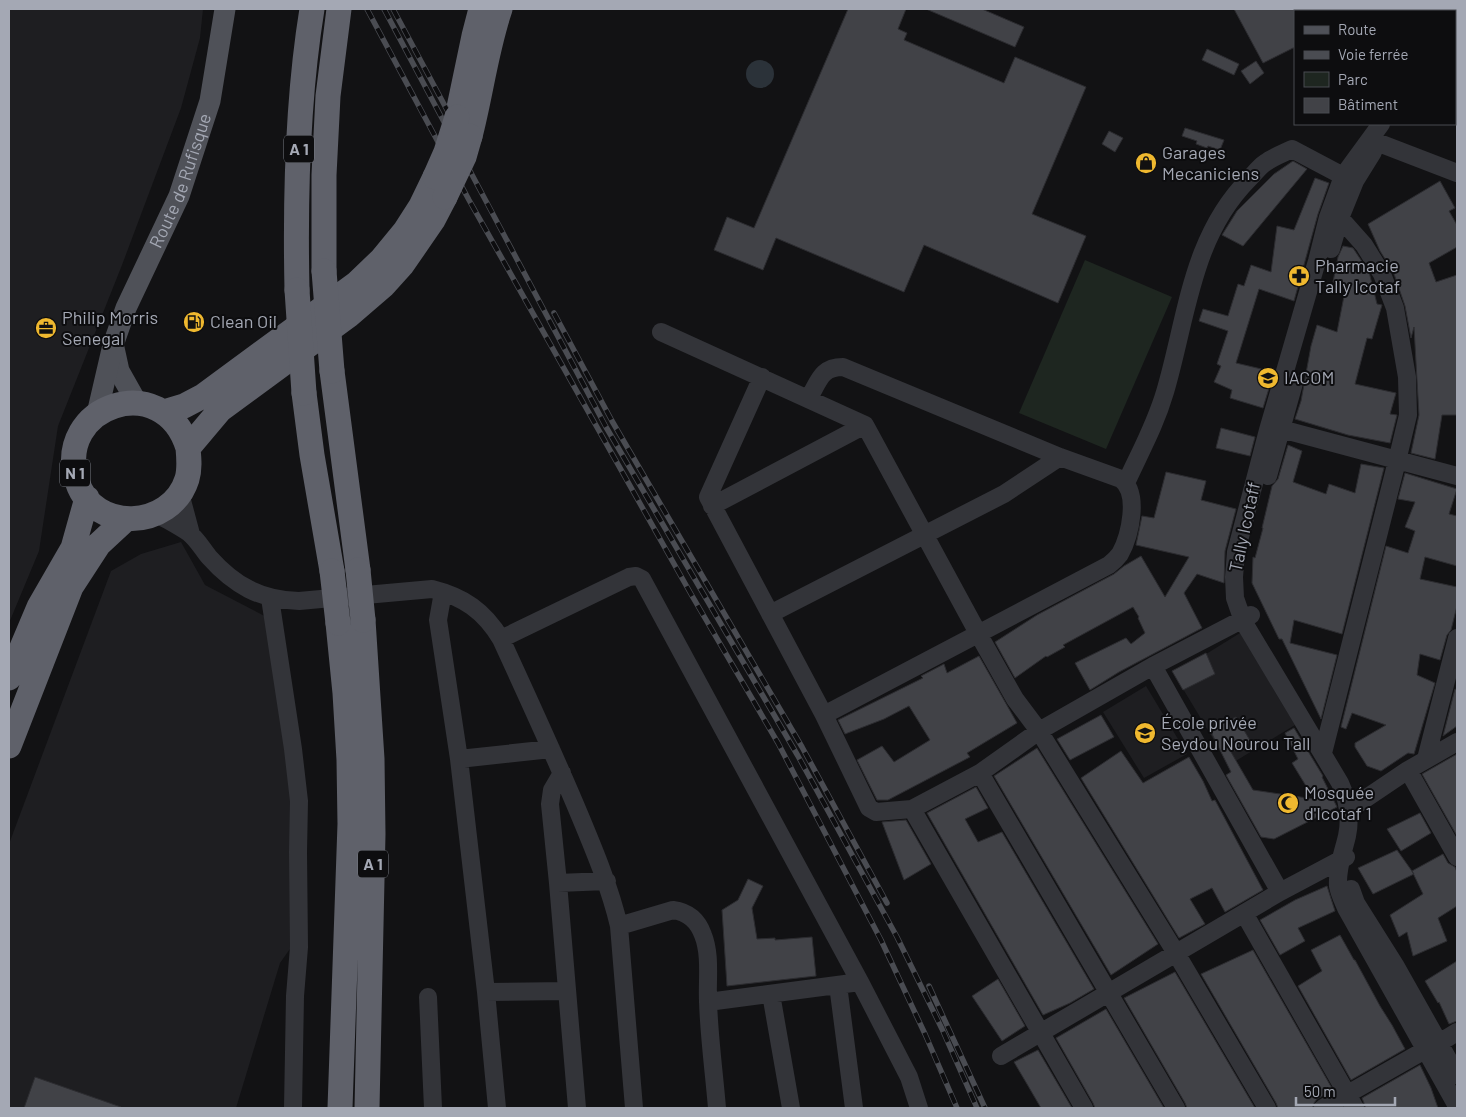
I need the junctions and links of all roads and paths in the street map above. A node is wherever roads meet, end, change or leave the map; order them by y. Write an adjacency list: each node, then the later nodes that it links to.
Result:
1 (225, 9): 15 (main road, Route de Rufisque / N 1)
2 (312, 9): 81 (highway, A 1, bridge)
3 (339, 9): 82 (highway, A 1, bridge)
4 (481, 9): 8 (highway)
5 (500, 9): 8 (highway)
6 (1380, 125): 11 (street, Tally Icotaff)
7 (1392, 125): 9 (street, Tally Icotaff)
8 (464, 126): 12 (highway, bridge)
9 (1379, 142): 10 (street); 13 (street, Tally Icotaff)
10 (1457, 173)
11 (1343, 176): 27 (street); 38 (street, Tally Icotaff)
12 (440, 187): 19 (highway); 23 (highway)
13 (1340, 218): 22 (street, Tally Icotaff); 25 (street)
14 (661, 332): 16 (street)
15 (113, 345): 18 (main road); 20 (main road, Route de Rufisque / N 1)
16 (762, 377): 17 (street); 30 (street)
17 (809, 398): 21 (street); 24 (street)
18 (137, 403): 19 (highway, N 1); 20 (highway, N 1)
19 (164, 412): 23 (highway, N 1)
20 (97, 414): 29 (highway, N 1)
21 (865, 425): 30 (street); 34 (street)
22 (1281, 429): 25 (street); 38 (street, Tally Icotaff)
23 (188, 448): 28 (highway, N 1)
24 (1060, 457): 27 (street); 34 (street)
25 (1398, 461): 26 (street); 48 (street)
26 (1457, 476)
27 (1126, 483): 39 (street)
28 (180, 493): 31 (highway, N 1); 33 (street)
29 (87, 498): 32 (highway, N 1); 43 (highway, N 1)
30 (712, 506): 37 (street)
31 (157, 514): 32 (highway, N 1); 33 (street)
32 (126, 519): 47 (highway)
33 (191, 534): 36 (street)
34 (924, 535): 37 (street); 39 (street)
35 (443, 592): 36 (street); 41 (street); 50 (street)
36 (270, 598): 80 (street)
37 (770, 614): 44 (street)
38 (1247, 618): 42 (street); 48 (street, Tally Icotaff)
39 (978, 635): 44 (street); 45 (street)
40 (1457, 638): 51 (street)
41 (501, 639): 49 (street); 65 (street)
42 (1153, 666): 45 (street); 61 (street)
43 (9, 678)
44 (824, 715): 56 (street)
45 (1039, 731): 54 (street); 64 (street)
46 (1457, 742): 51 (street)
47 (9, 746)
48 (1325, 746): 55 (street, Tally Icotaff)
49 (551, 749): 50 (street); 53 (street)
50 (458, 759): 68 (street)
51 (1426, 759): 52 (street)
52 (1408, 770): 55 (street); 58 (street)
53 (562, 773): 59 (street); 60 (street)
54 (980, 773): 56 (street); 69 (street)
55 (1353, 805): 57 (street, Tally Icotaff)
56 (912, 809): 73 (street)
57 (1346, 856): 61 (street); 75 (street, Tally Icotaff)
58 (1457, 857)
59 (607, 881): 60 (street); 63 (street)
60 (558, 883): 67 (street)
61 (1280, 892): 62 (street)
62 (1244, 913): 64 (street); 78 (street)
63 (619, 926): 72 (street); 86 (street)
64 (1176, 953): 69 (street); 93 (street)
65 (860, 982): 66 (street); 90 (street)
66 (838, 985): 70 (street); 89 (street)
67 (567, 991): 68 (street); 85 (street)
68 (486, 992): 84 (street)
69 (1109, 992): 73 (street); 92 (street)
70 (771, 994): 72 (street); 88 (street)
71 (428, 997): 83 (street)
72 (708, 1002): 87 (street)
73 (1041, 1032): 76 (street); 91 (street)
74 (1457, 1032): 75 (street)
75 (1432, 1046): 77 (street); 78 (street); 79 (street)
76 (1001, 1056)
77 (1457, 1075)
78 (1351, 1101): 94 (street)
79 (1457, 1106)
80 (293, 1108)
81 (340, 1108)
82 (367, 1108)
83 (433, 1108)
84 (497, 1108)
85 (577, 1108)
86 (634, 1108)
87 (717, 1108)
88 (791, 1108)
89 (854, 1108)
90 (919, 1108)
91 (1084, 1108)
92 (1176, 1108)
93 (1266, 1108)
94 (1323, 1108)

